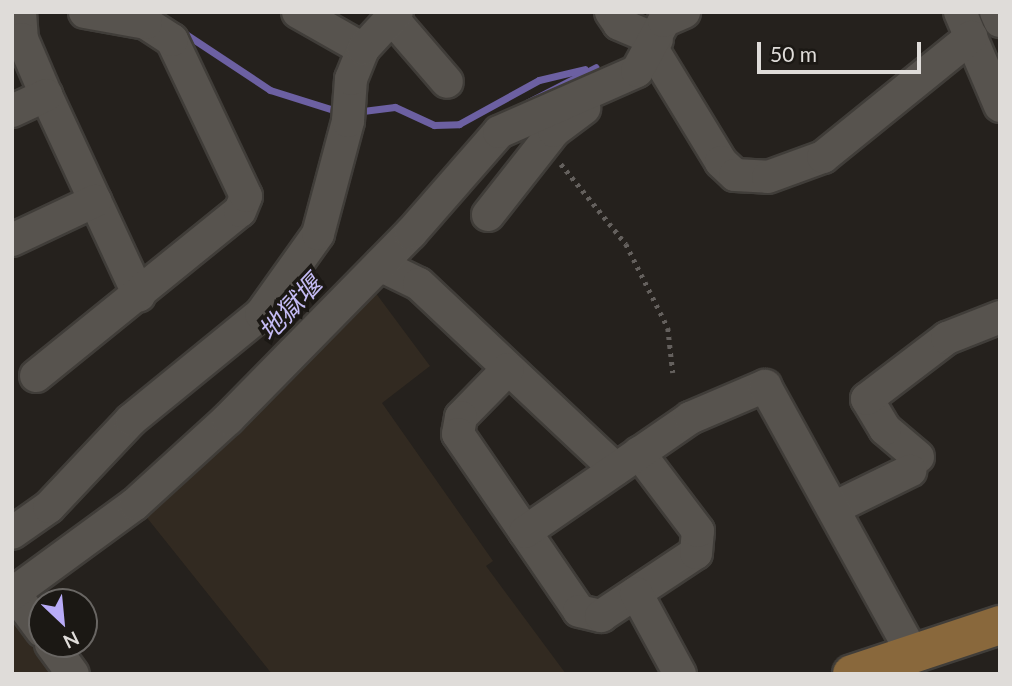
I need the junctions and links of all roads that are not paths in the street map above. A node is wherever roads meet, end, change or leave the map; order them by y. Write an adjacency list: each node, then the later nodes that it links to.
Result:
1 (20, 12): 14 (street)
2 (85, 12): 21 (street)
3 (298, 12): 11 (street)
4 (611, 12): 10 (street)
5 (684, 12): 10 (street)
6 (996, 12): 8 (street)
7 (394, 15): 11 (street); 12 (street)
8 (1000, 21)
9 (966, 25): 10 (street); 15 (street)
10 (655, 45): 13 (street)
11 (363, 49): 28 (street)
12 (447, 82)
13 (608, 86): 18 (street); 20 (street)
14 (46, 95): 16 (street); 17 (street)
15 (1000, 106)
16 (12, 111)
17 (95, 201): 19 (street); 21 (street)
18 (488, 215)
19 (12, 240)
20 (380, 265): 23 (street); 29 (street)
21 (139, 295): 24 (street)
22 (1000, 317): 26 (street)
23 (509, 369): 25 (street); 27 (street)
24 (36, 376)
25 (627, 461): 26 (street); 27 (street); 30 (street)
26 (834, 508): 33 (street)
27 (525, 532): 30 (street)
28 (12, 533)
29 (13, 593): 31 (street)
30 (636, 593): 36 (street)
31 (28, 613)
32 (1000, 625): 33 (main road)
33 (913, 654): 37 (main road)
34 (61, 658): 35 (street)
35 (73, 674)
36 (680, 674)
37 (852, 674)

